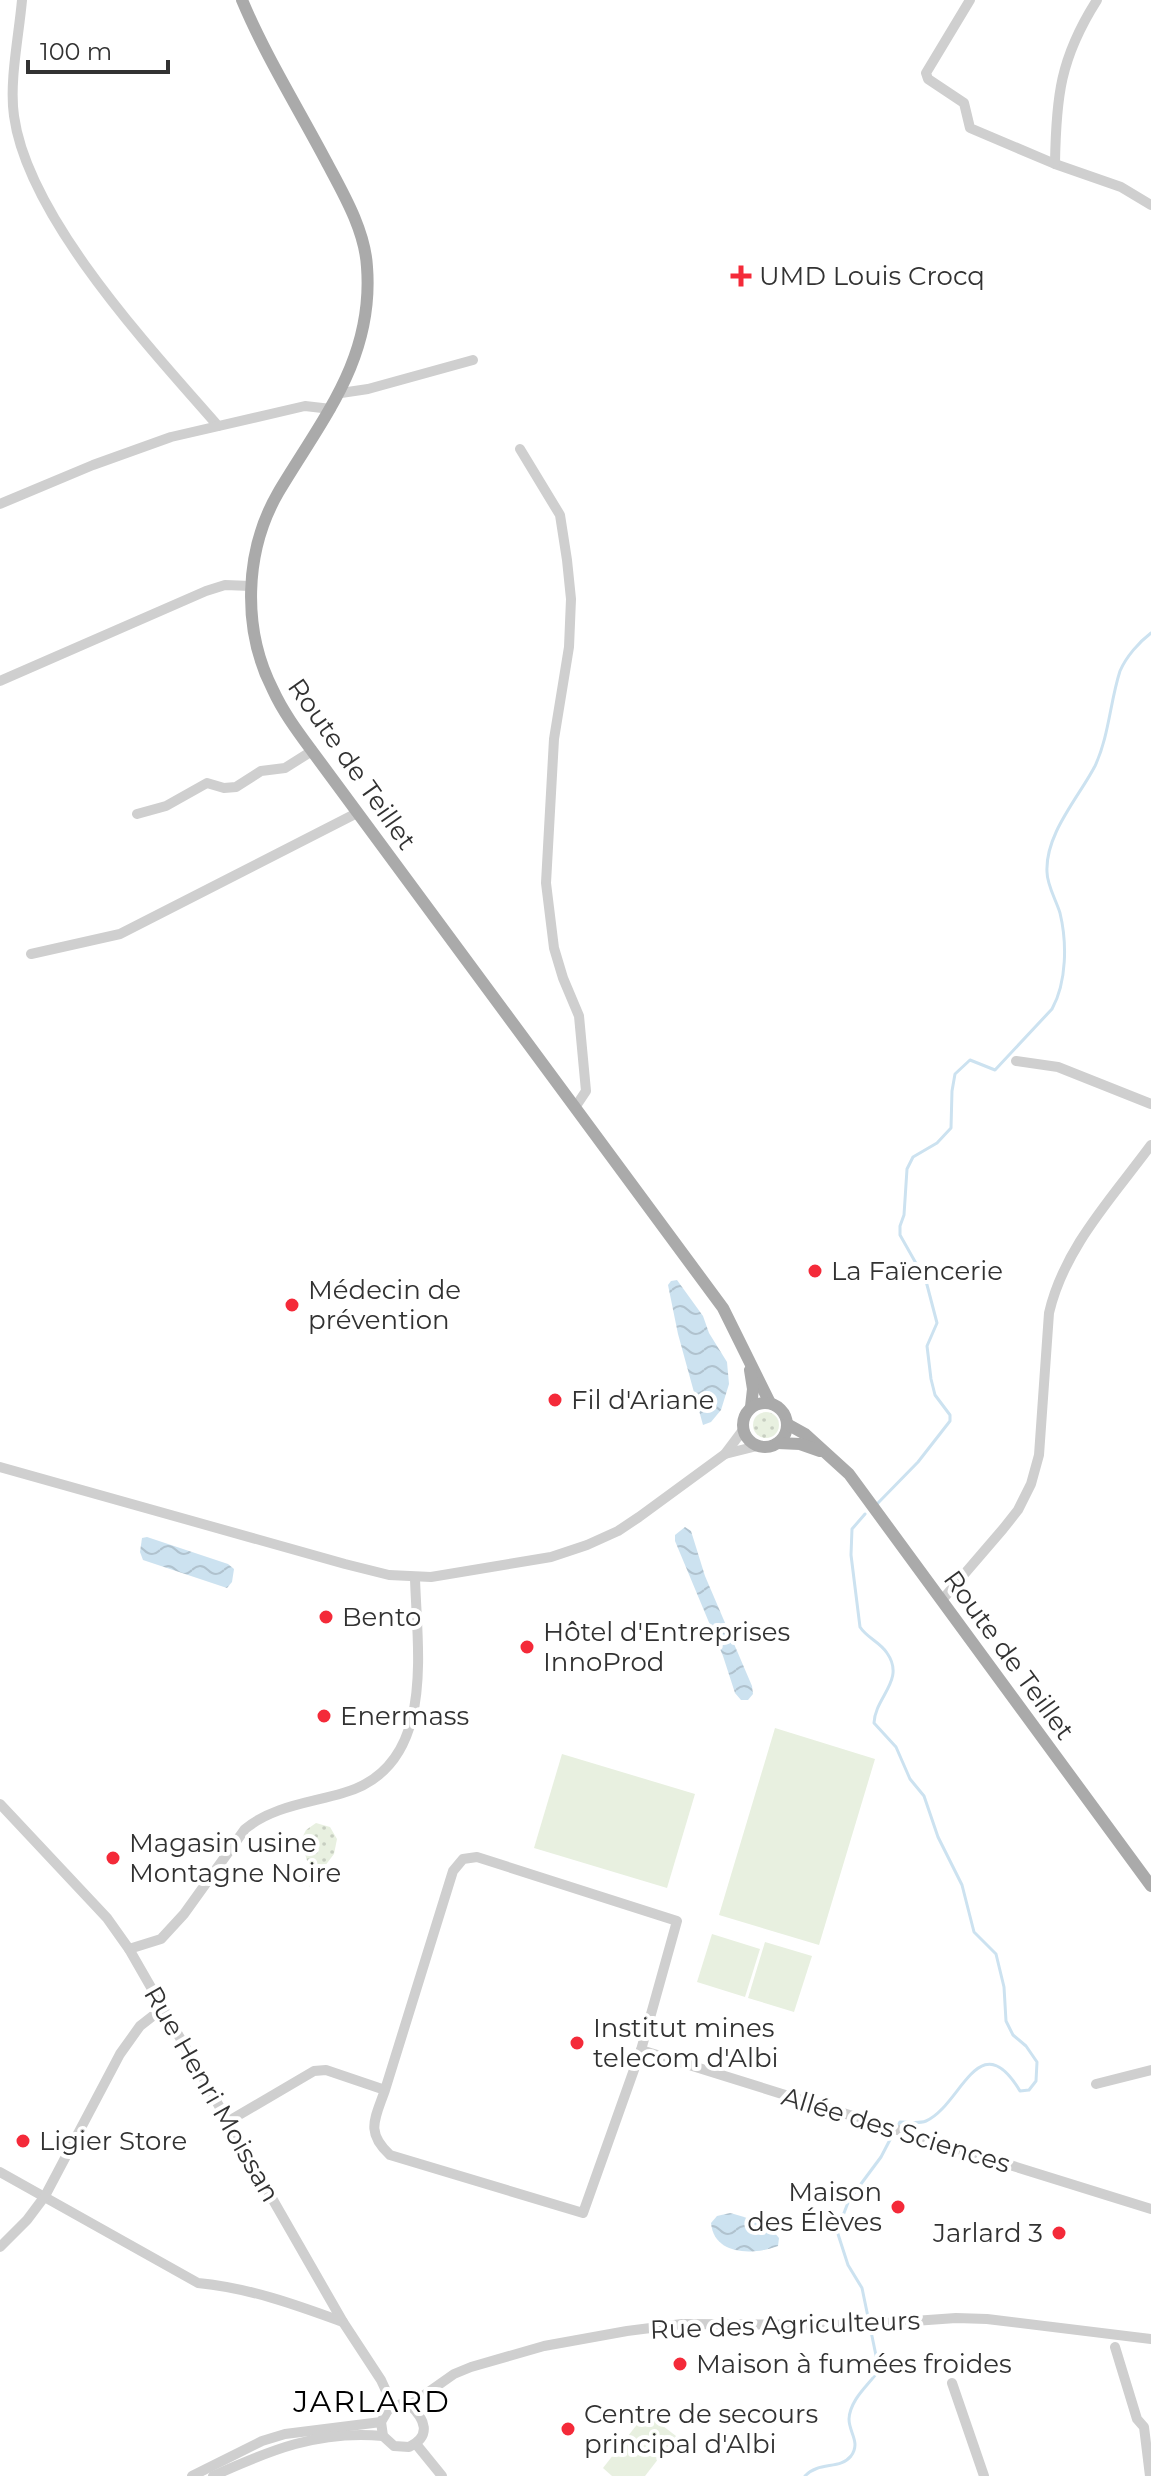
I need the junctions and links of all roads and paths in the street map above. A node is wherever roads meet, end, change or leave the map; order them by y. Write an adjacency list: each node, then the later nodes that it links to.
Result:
1 (22, 0): 10 (street)
2 (970, 0): 5 (street)
3 (1097, 0): 5 (street)
4 (247, 3): 8 (main road, Route de Teillet)
5 (1055, 164): 6 (street)
6 (1151, 205)
7 (473, 360): 8 (street)
8 (341, 393): 9 (main road, Route de Teillet)
9 (331, 409): 10 (street); 13 (main road, Route de Teillet)
10 (218, 426): 12 (street)
11 (520, 449): 21 (street)
12 (0, 504)
13 (251, 586): 14 (street); 15 (main road, Route de Teillet)
14 (0, 681)
15 (312, 751): 16 (main road, Route de Teillet); 17 (street)
16 (357, 813): 18 (street); 21 (main road, Route de Teillet)
17 (137, 814)
18 (31, 954)
19 (1016, 1061): 20 (street)
20 (1151, 1104)
21 (576, 1106): 23 (main road, Route de Teillet)
22 (1151, 1145): 34 (street)
23 (748, 1355): 24 (main road, Route de Teillet); 25 (main road, Route de Teillet)
24 (770, 1403): 25 (main road); 26 (main road)
25 (751, 1407): 27 (main road)
26 (787, 1424): 28 (main road); 30 (main road, Route de Teillet)
27 (743, 1430): 29 (main road); 31 (street)
28 (778, 1443): 29 (main road); 30 (main road)
29 (757, 1446): 31 (street)
30 (827, 1453): 34 (main road, Route de Teillet)
31 (725, 1454): 33 (street)
32 (0, 1467): 33 (street)
33 (415, 1578): 37 (street)
34 (942, 1600): 36 (main road, Route de Teillet)
35 (0, 1804): 37 (street, Rue Henri Moissan)
36 (1151, 1886)
37 (129, 1949): 38 (street, Rue Henri Moissan)
38 (163, 2008): 43 (street, Rue Henri Moissan); 45 (street)
39 (641, 2050): 42 (street); 42 (street); 46 (street, Allée des Sciences)
40 (1151, 2070): 41 (street)
41 (1096, 2084)
42 (385, 2090): 43 (street)
43 (227, 2122): 48 (street, Rue Henri Moissan)
44 (0, 2172): 45 (street)
45 (45, 2196): 47 (street); 48 (street)
46 (1151, 2209)
47 (0, 2247)
48 (343, 2322): 54 (street, Rue Henri Moissan)
49 (1151, 2339): 52 (street, Rue des Agriculteurs)
50 (1115, 2347): 57 (street)
51 (952, 2383): 63 (street)
52 (430, 2392): 53 (street, Rue des Agriculteurs); 55 (street)
53 (410, 2405): 54 (street, Rue des Agriculteurs); 55 (street)
54 (393, 2406): 56 (street)
55 (422, 2416): 59 (street)
56 (381, 2422): 58 (street); 60 (street)
57 (1147, 2423): 64 (street)
58 (383, 2436): 59 (street); 61 (street)
59 (416, 2444): 62 (street)
60 (192, 2476)
61 (213, 2476)
62 (442, 2476)
63 (984, 2476)
64 (1150, 2476)

